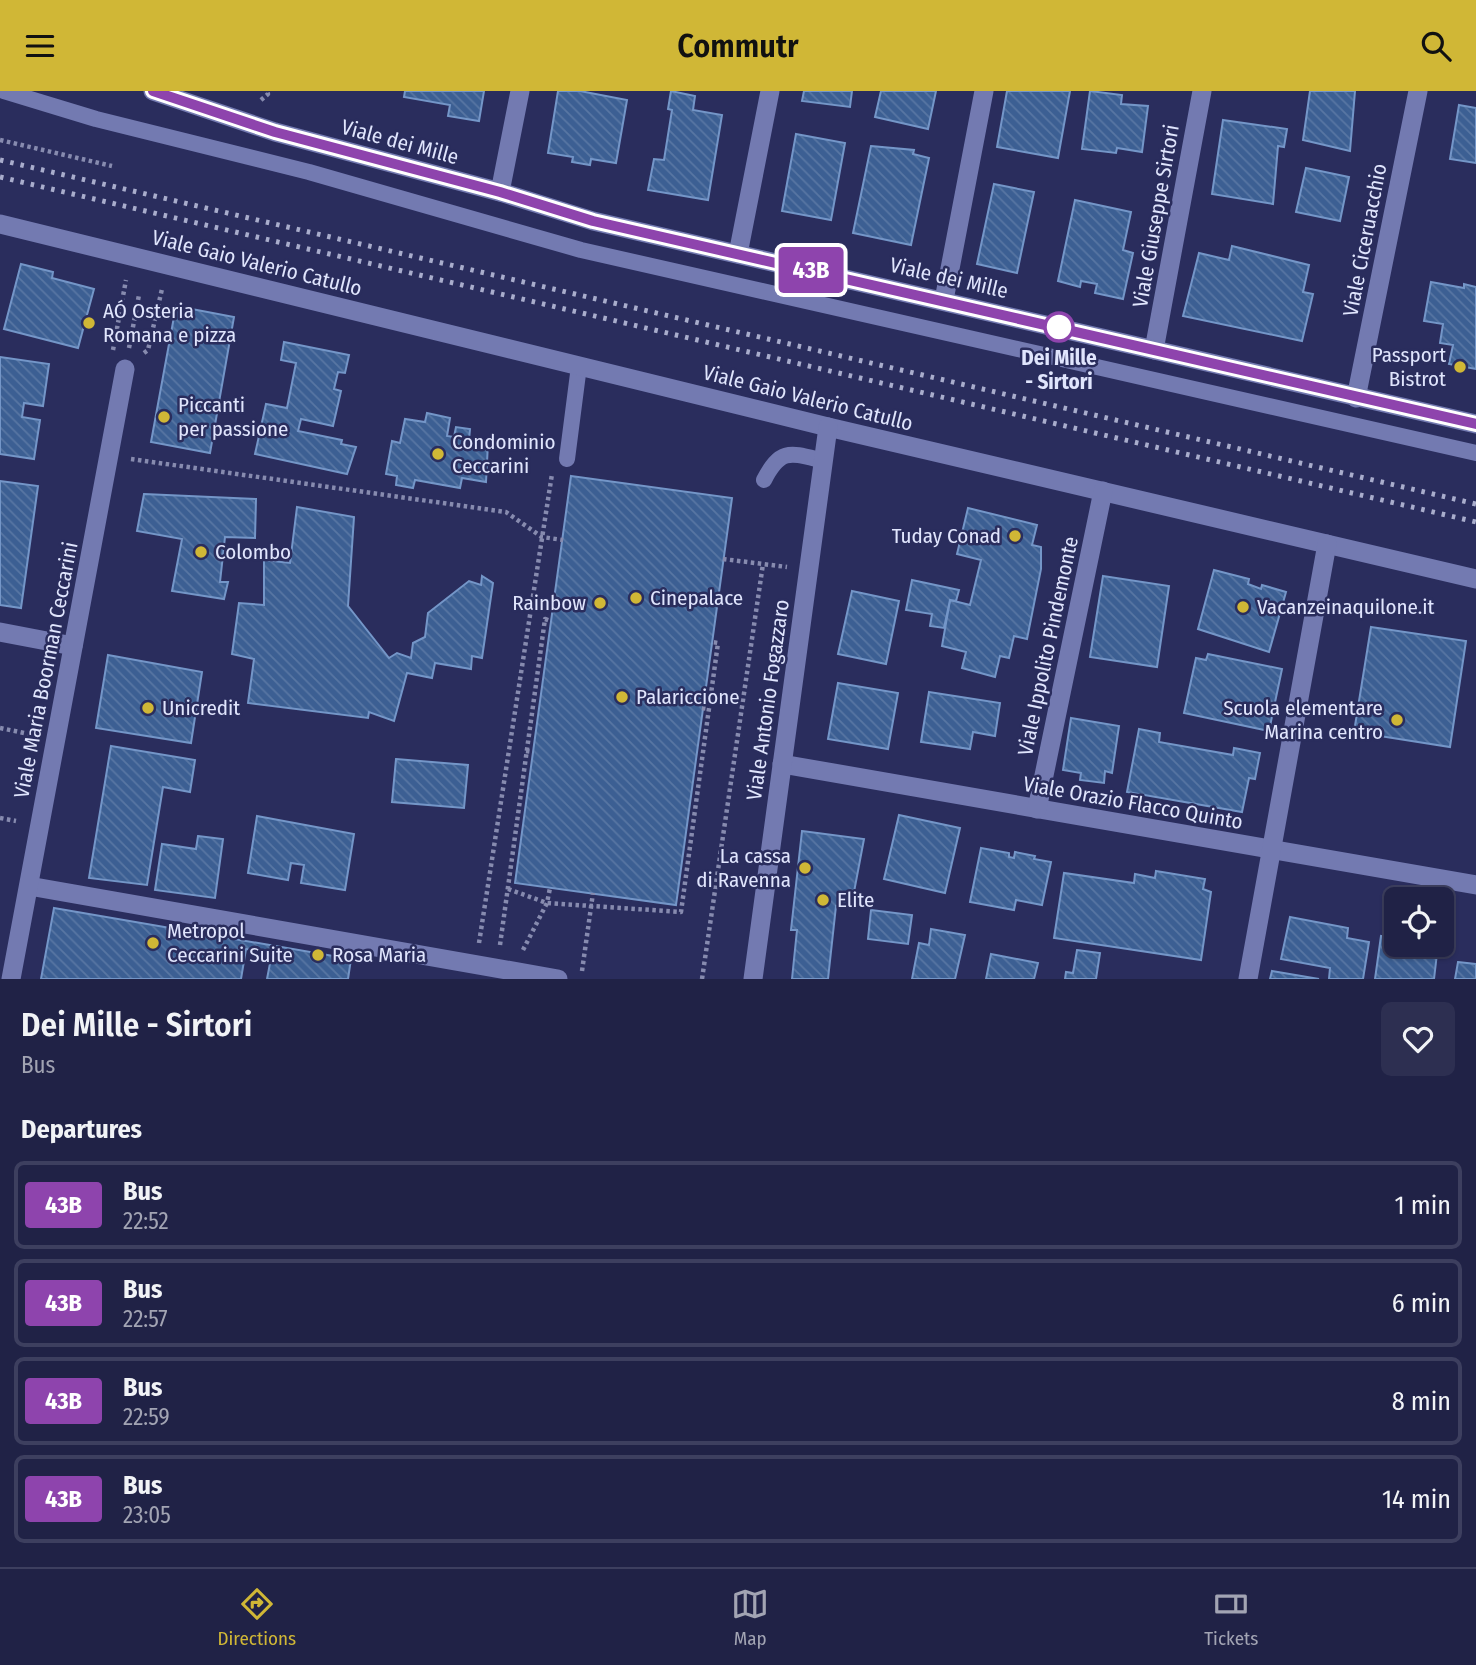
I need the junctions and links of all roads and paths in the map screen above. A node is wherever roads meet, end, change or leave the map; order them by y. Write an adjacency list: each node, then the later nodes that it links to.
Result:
1 (4, 91): 24 (lane)
2 (153, 91): 8 (street, Viale dei Mille)
3 (520, 91): 11 (street)
4 (769, 91): 13 (street)
5 (984, 91): 17 (street)
6 (1202, 91): 18 (street, Viale Giuseppe Sirtori)
7 (1418, 91): 21 (street, Viale Ciceruacchio)
8 (173, 94): 11 (street, Viale dei Mille)
9 (0, 140): 10 (path)
10 (112, 166)
11 (500, 192): 13 (street, Viale dei Mille)
12 (0, 224): 14 (street, Viale Gaio Valerio Catullo)
13 (738, 254): 17 (street, Viale dei Mille)
14 (131, 256): 15 (street, Viale Gaio Valerio Catullo); 20 (path)
15 (168, 265): 19 (street, Viale Gaio Valerio Catullo); 20 (path)
16 (139, 295): 20 (path)
17 (944, 300): 18 (street, Viale dei Mille)
18 (1154, 350): 21 (street, Viale dei Mille)
19 (579, 366): 23 (street, Viale Gaio Valerio Catullo); 26 (lane)
20 (125, 369): 25 (street, Viale Maria Boorman Ceccarini)
21 (1356, 398): 22 (street, Viale dei Mille)
22 (1476, 424)
23 (828, 427): 27 (street, Viale Antonio Fogazzaro); 30 (street, Viale Gaio Valerio Catullo)
24 (1476, 453)
25 (109, 456): 31 (path); 41 (street, Viale Maria Boorman Ceccarini)
26 (567, 459)
27 (824, 461): 29 (lane); 36 (street, Viale Antonio Fogazzaro)
28 (553, 471): 31 (path)
29 (764, 480)
30 (1103, 491): 33 (street, Viale Gaio Valerio Catullo); 49 (street, Viale Ippolito Pindemonte)
31 (542, 537): 32 (path); 61 (path)
32 (563, 540)
33 (1327, 544): 37 (street, Viale Gaio Valerio Catullo); 54 (street)
34 (723, 559): 35 (path)
35 (763, 564): 36 (path); 66 (path)
36 (809, 569): 48 (street, Viale Antonio Fogazzaro)
37 (1476, 579)
38 (551, 621): 46 (path)
39 (0, 632): 41 (street)
40 (712, 642): 43 (path)
41 (73, 646): 45 (street, Viale Maria Boorman Ceccarini)
42 (702, 708): 43 (path)
43 (709, 709): 53 (path)
44 (0, 728): 45 (path)
45 (56, 740): 56 (street, Viale Maria Boorman Ceccarini)
46 (526, 751): 47 (path); 50 (path)
47 (533, 752)
48 (782, 764): 49 (street, Viale Orazio Flacco Quinto); 67 (street, Viale Antonio Fogazzaro)
49 (1037, 809): 54 (street, Viale Orazio Flacco Quinto)
50 (518, 817): 51 (path); 58 (path)
51 (524, 817)
52 (684, 839): 53 (path)
53 (691, 840): 60 (path)
54 (1272, 850): 55 (street, Viale Orazio Flacco Quinto); 68 (street)
55 (1476, 885)
56 (29, 886): 61 (street); 63 (street, Viale Maria Boorman Ceccarini)
57 (550, 888): 60 (path)
58 (508, 889): 60 (path); 62 (path)
59 (593, 893): 65 (path)
60 (547, 903): 62 (path)
61 (475, 964): 62 (street)
62 (504, 969): 64 (street)
63 (11, 979)
64 (558, 979)
65 (581, 979)
66 (702, 979)
67 (753, 979)
68 (1248, 979)

